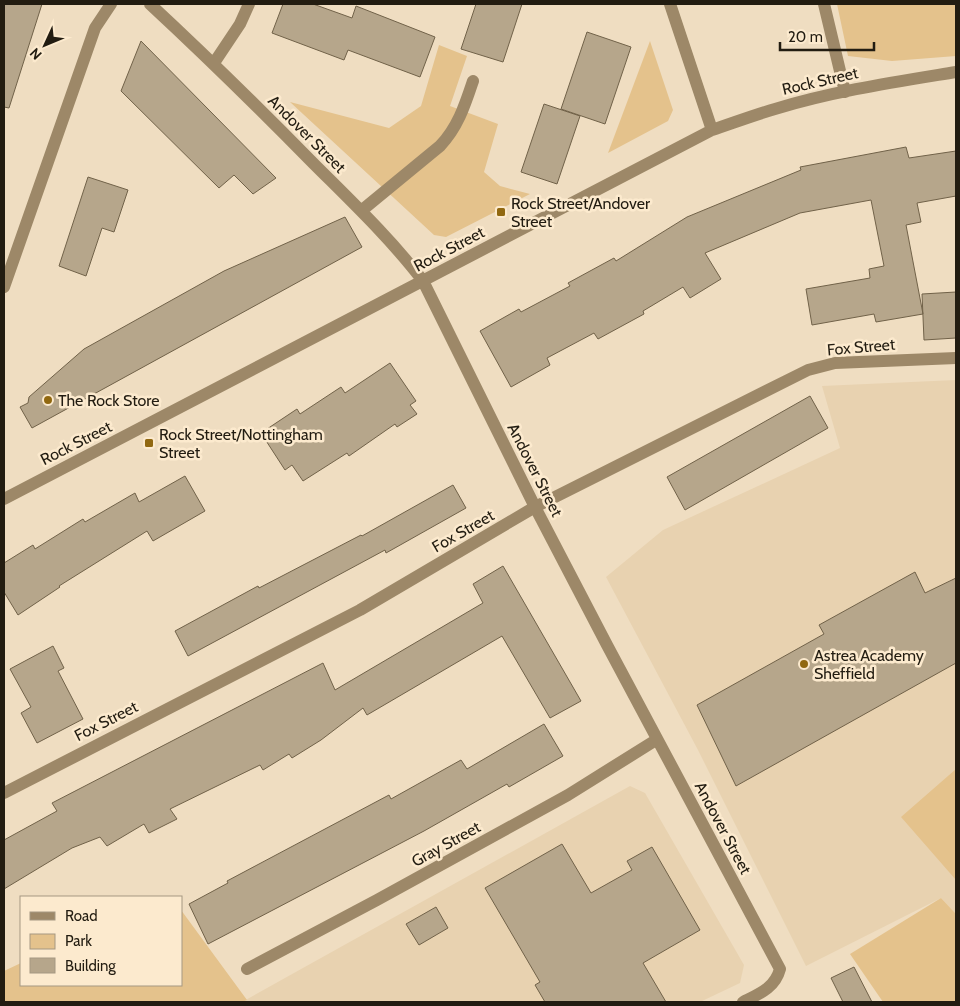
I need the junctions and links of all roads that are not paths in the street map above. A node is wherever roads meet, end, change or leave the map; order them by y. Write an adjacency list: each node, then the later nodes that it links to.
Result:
1 (110, 4): 13 (street)
2 (150, 4): 6 (street, Andover Street)
3 (249, 4): 6 (street)
4 (670, 4): 10 (street)
5 (824, 4): 9 (street)
6 (214, 63): 11 (street, Andover Street)
7 (956, 72): 9 (street, Rock Street)
8 (473, 81): 11 (street)
9 (845, 92): 10 (street, Rock Street)
10 (712, 130): 12 (street, Rock Street)
11 (361, 211): 12 (street, Andover Street)
12 (422, 281): 15 (street, Rock Street); 16 (street, Andover Street)
13 (4, 287)
14 (956, 358): 16 (street, Fox Street)
15 (4, 499)
16 (535, 507): 17 (street, Andover Street); 18 (street, Fox Street)
17 (656, 740): 19 (street, Gray Street); 20 (street, Andover Street)
18 (4, 793)
19 (247, 969)
20 (743, 1002)

